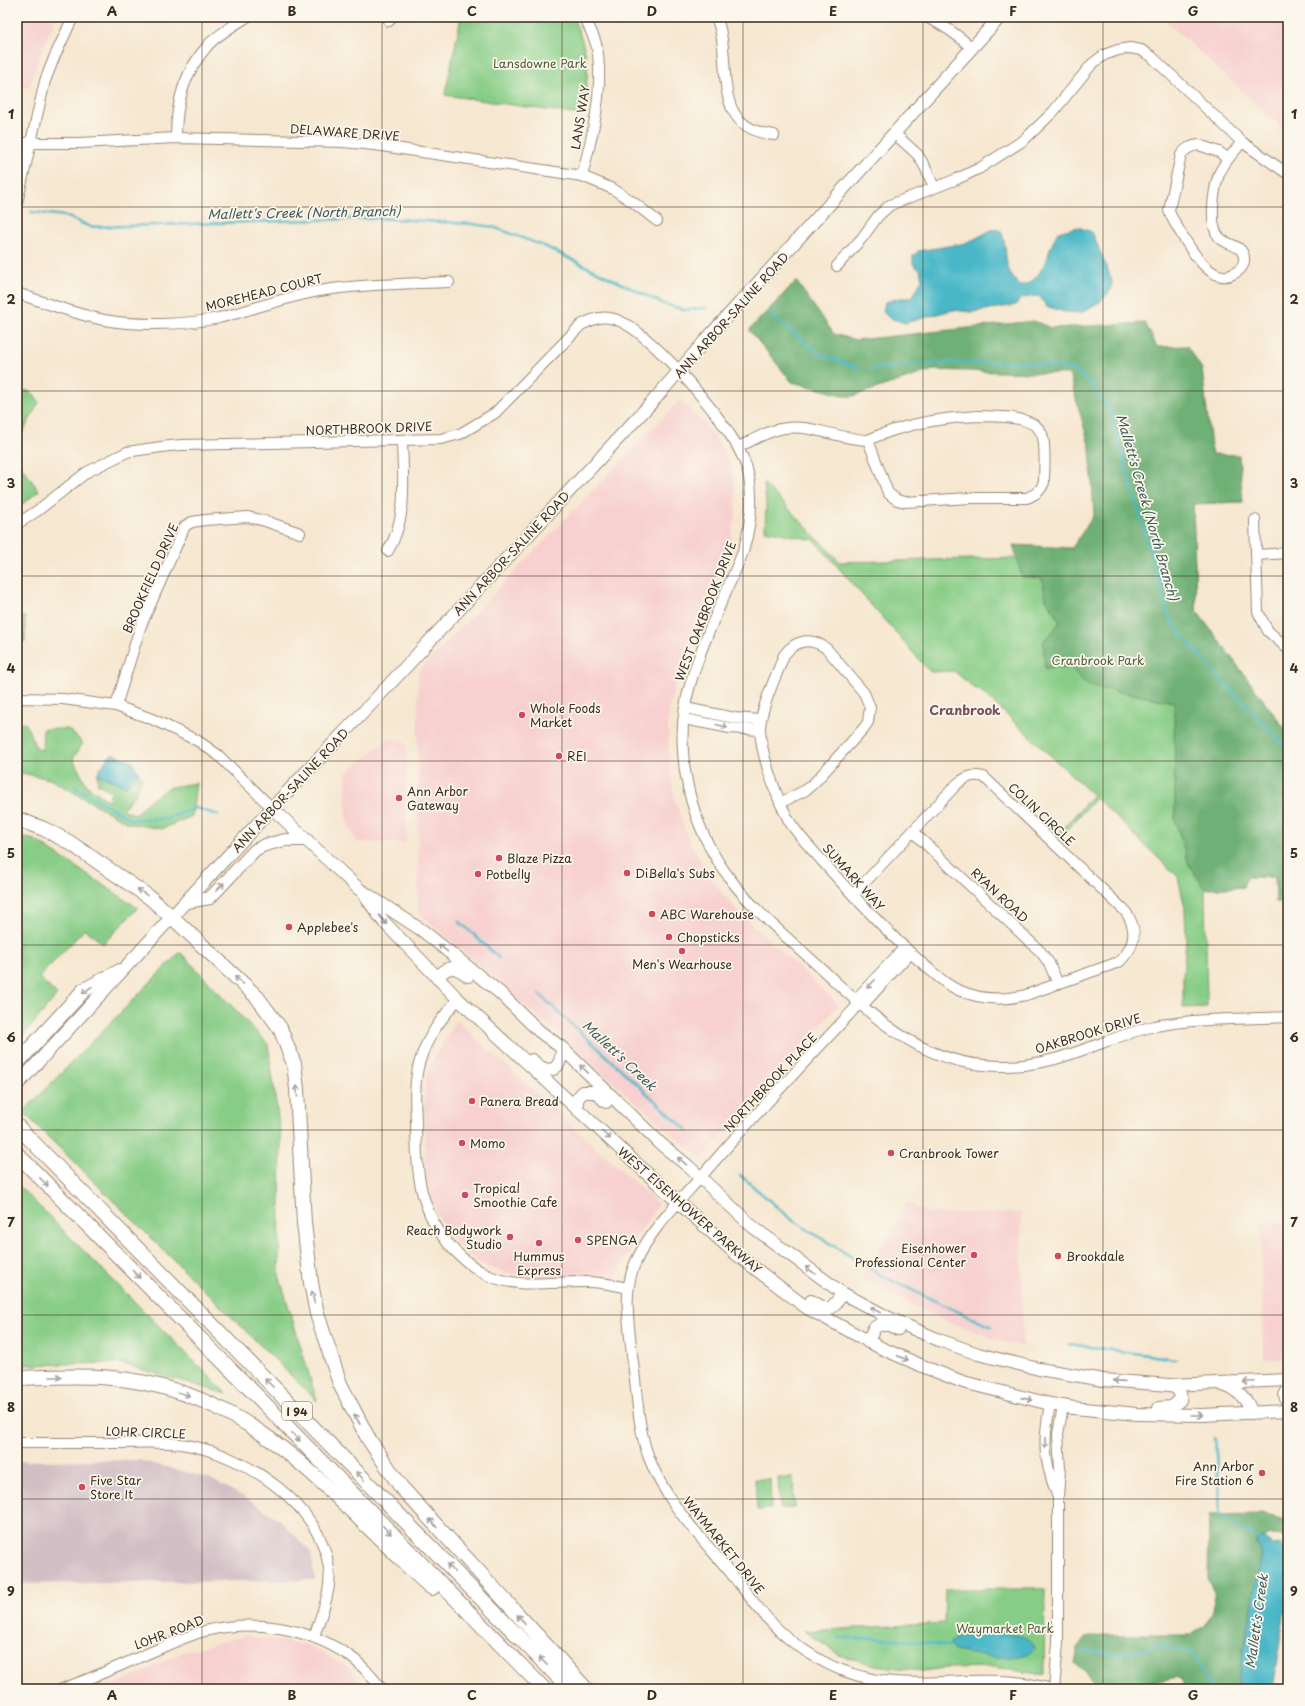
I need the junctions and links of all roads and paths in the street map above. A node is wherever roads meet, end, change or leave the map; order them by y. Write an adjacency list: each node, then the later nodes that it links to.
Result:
1 (73, 17): 13 (street)
2 (246, 17): 10 (street)
3 (584, 17): 16 (street, LANS WAY)
4 (716, 17): 9 (street)
5 (926, 17): 7 (street)
6 (1000, 17): 7 (main road, ANN ARBOR-SALINE ROAD)
7 (972, 48): 8 (main road, ANN ARBOR-SALINE ROAD)
8 (895, 134): 17 (street); 23 (main road, ANN ARBOR-SALINE ROAD)
9 (774, 135)
10 (176, 138): 13 (street, DELAWARE DRIVE); 16 (street, DELAWARE DRIVE)
11 (1242, 142): 14 (street); 15 (street); 17 (street)
12 (17, 143): 13 (street, DELAWARE DRIVE)
13 (31, 144): 18 (street)
14 (1228, 159): 14 (street)
15 (1288, 174)
16 (582, 176): 19 (street, DELAWARE DRIVE)
17 (934, 187): 20 (street)
18 (17, 203)
19 (656, 221)
20 (837, 266)
21 (449, 282): 22 (street, MOREHEAD COURT)
22 (17, 293)
23 (679, 372): 25 (street, NORTHBROOK DRIVE); 26 (street, WEST OAKBROOK DRIVE); 41 (main road, ANN ARBOR-SALINE ROAD)
24 (868, 440): 24 (street); 26 (street)
25 (402, 441): 28 (street, NORTHBROOK DRIVE); 30 (street)
26 (738, 447): 36 (street, WEST OAKBROOK DRIVE)
27 (1255, 520): 32 (street)
28 (17, 524)
29 (300, 533): 35 (street, BROOKFIELD DRIVE)
30 (388, 551)
31 (1288, 553): 32 (street)
32 (1256, 555): 33 (street)
33 (1288, 649)
34 (17, 698): 35 (street)
35 (116, 706): 41 (street)
36 (685, 708): 37 (street, WEST OAKBROOK DRIVE); 38 (street)
37 (684, 719): 39 (street, one-way to 39); 48 (street, WEST OAKBROOK DRIVE)
38 (761, 720): 39 (street, SUMARK WAY); 40 (street, SUMARK WAY)
39 (760, 730): 40 (street, SUMARK WAY)
40 (780, 803): 46 (street, SUMARK WAY)
41 (272, 808): 44 (main road, WEST EISENHOWER PARKWAY); 47 (main road, ANN ARBOR-SALINE ROAD)
42 (17, 820): 49 (highway, one-way to 42)
43 (913, 832): 46 (street, COLIN CIRCLE); 53 (street, RYAN ROAD); 53 (street, COLIN CIRCLE)
44 (307, 840): 45 (main road, WEST EISENHOWER PARKWAY); 47 (main road, one-way to 44)
45 (359, 889): 52 (main road, WEST EISENHOWER PARKWAY, one-way to 52); 58 (main road, WEST EISENHOWER PARKWAY, one-way to 45)
46 (853, 895): 50 (street, SUMARK WAY)
47 (186, 902): 49 (main road, ANN ARBOR-SALINE ROAD)
48 (758, 910): 55 (street, OAKBROOK DRIVE)
49 (172, 917): 51 (main road, ANN ARBOR-SALINE ROAD); 91 (highway, one-way to 49)
50 (908, 950): 53 (street, SUMARK WAY); 55 (street, NORTHBROOK PLACE)
51 (120, 971): 60 (highway, one-way to 60); 61 (main road, ANN ARBOR-SALINE ROAD)
52 (437, 978): 54 (main road, WEST EISENHOWER PARKWAY); 58 (main road)
53 (1058, 984)
54 (458, 999): 56 (main road, WEST EISENHOWER PARKWAY); 69 (street)
55 (859, 1004): 57 (street, OAKBROOK DRIVE); 66 (street, NORTHBROOK PLACE)
56 (475, 1015): 59 (main road); 62 (main road, WEST EISENHOWER PARKWAY)
57 (1288, 1017)
58 (539, 1031): 59 (main road, WEST EISENHOWER PARKWAY)
59 (562, 1048): 64 (main road, WEST EISENHOWER PARKWAY, one-way to 59)
60 (17, 1063)
61 (19, 1083)
62 (577, 1109): 64 (main road); 67 (main road, WEST EISENHOWER PARKWAY, one-way to 67)
63 (17, 1126): 90 (highway, I 94, one-way to 63)
64 (662, 1145): 66 (main road, WEST EISENHOWER PARKWAY, one-way to 64)
65 (17, 1154): 85 (highway, I 94, one-way to 85)
66 (700, 1177): 67 (street, NORTHBROOK PLACE); 70 (main road, WEST EISENHOWER PARKWAY, one-way to 66)
67 (678, 1202): 68 (main road, WEST EISENHOWER PARKWAY); 69 (street, WAYMARKET DRIVE)
68 (736, 1254): 70 (main road); 71 (main road, WEST EISENHOWER PARKWAY)
69 (628, 1288): 92 (street, WAYMARKET DRIVE)
70 (842, 1293): 72 (main road, WEST EISENHOWER PARKWAY, one-way to 70)
71 (868, 1342): 72 (main road); 78 (main road, WEST EISENHOWER PARKWAY, one-way to 78)
72 (978, 1354): 76 (main road, WEST EISENHOWER PARKWAY, one-way to 72)
73 (17, 1378): 85 (highway, one-way to 85)
74 (1288, 1380): 75 (main road, WEST EISENHOWER PARKWAY, one-way to 75)
75 (1217, 1383): 76 (main road, WEST EISENHOWER PARKWAY); 82 (main road)
76 (1170, 1384): 80 (main road)
77 (1288, 1390): 79 (main road)
78 (1050, 1404): 80 (main road, WEST EISENHOWER PARKWAY); 84 (street, one-way to 84)
79 (1288, 1406)
80 (1069, 1408): 82 (main road, WEST EISENHOWER PARKWAY, one-way to 82); 84 (street)
81 (1288, 1411): 82 (main road, WEST EISENHOWER PARKWAY)
82 (1252, 1413)
83 (17, 1443): 86 (street, LOHR CIRCLE)
84 (1058, 1497): 92 (street)
85 (473, 1618): 89 (highway, I 94)
86 (314, 1636): 87 (street, LOHR ROAD); 88 (street, LOHR ROAD)
87 (62, 1689)
88 (382, 1689)
89 (544, 1689)
90 (570, 1689)
91 (586, 1689)
92 (1053, 1689)

